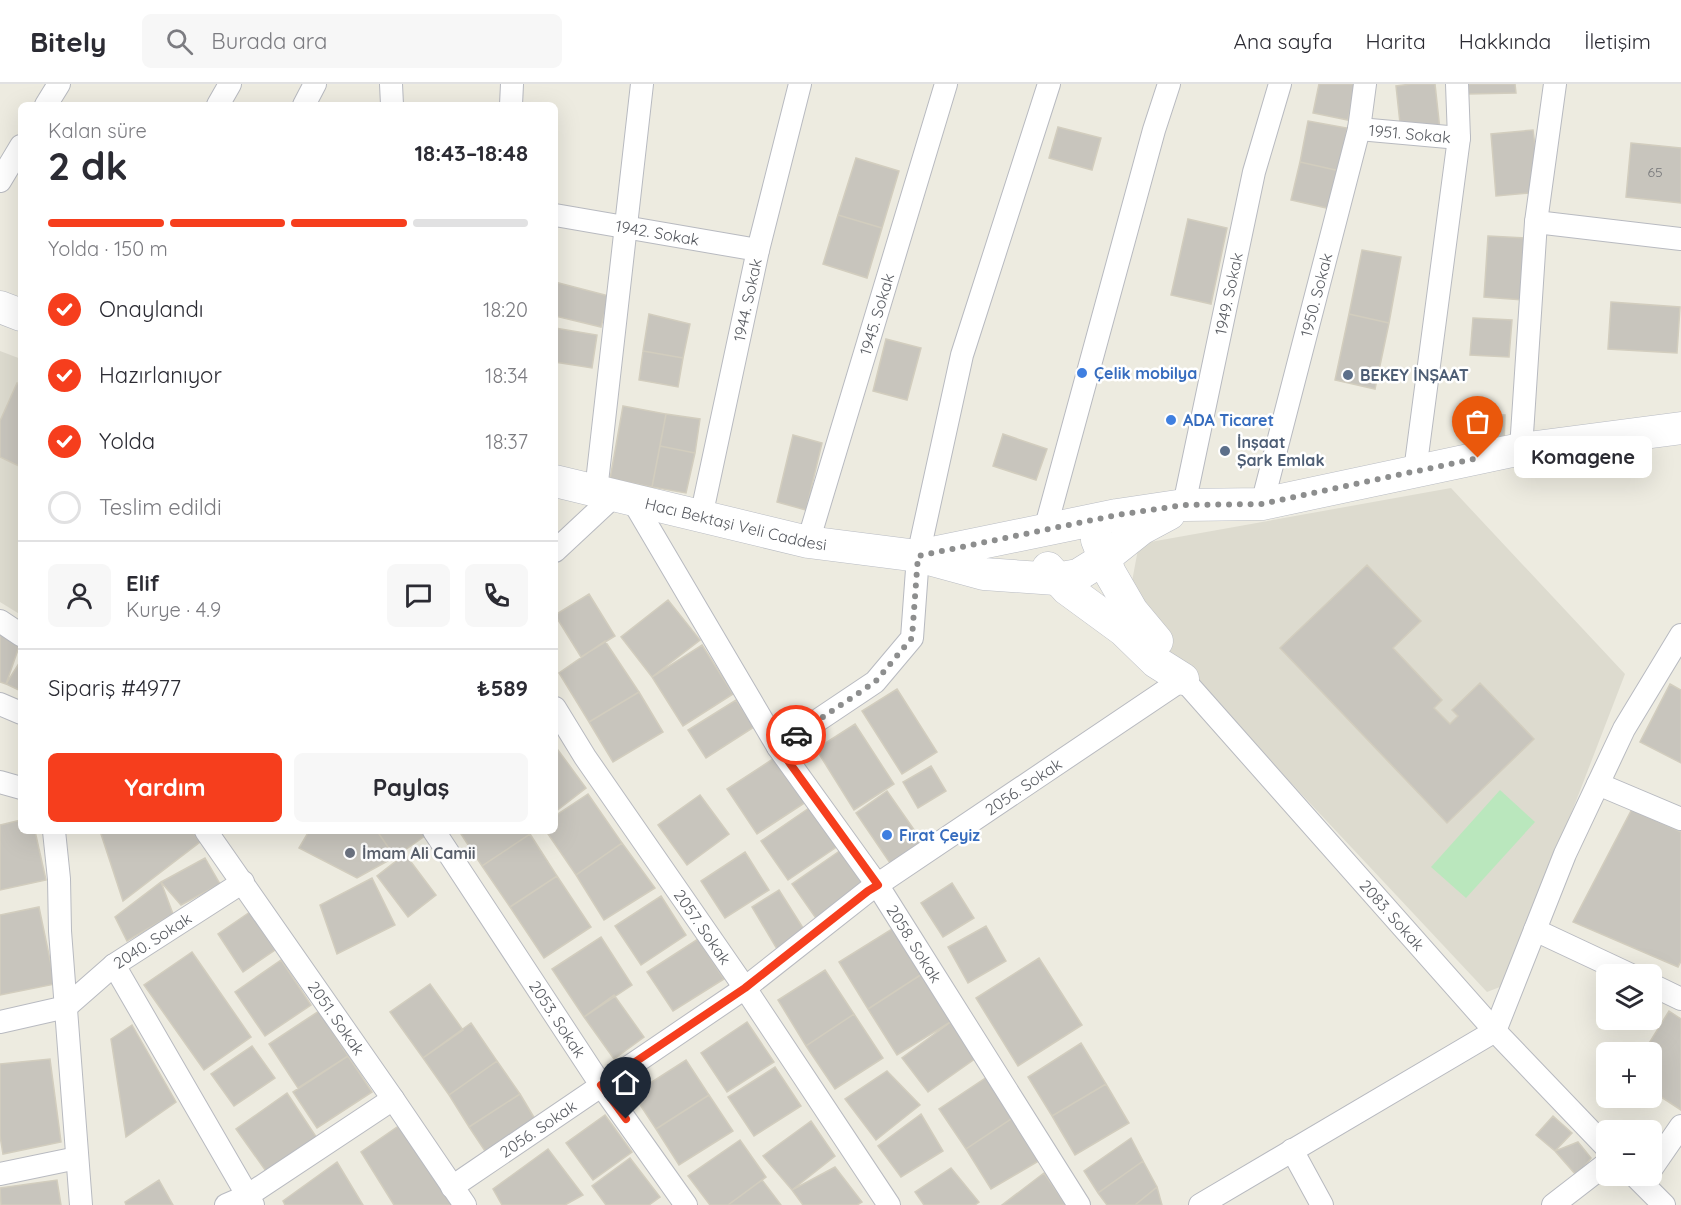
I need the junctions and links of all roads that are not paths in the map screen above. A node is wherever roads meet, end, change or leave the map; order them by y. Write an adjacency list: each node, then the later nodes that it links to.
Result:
1 (59, 84): 15 (street)
2 (230, 84): 16 (street)
3 (315, 84): 17 (street)
4 (391, 84): 18 (street)
5 (512, 84): 19 (street)
6 (642, 84): 26 (street)
7 (800, 84): 28 (street, 1944. Sokak)
8 (945, 84): 41 (street, 1945. Sokak)
9 (1049, 84): 43 (street)
10 (1169, 84): 40 (street)
11 (1280, 84): 37 (street, 1949. Sokak)
12 (1365, 84): 20 (street, 1950. Sokak)
13 (1457, 84): 21 (street)
14 (1555, 84): 25 (street)
15 (48, 102)
16 (220, 102)
17 (306, 102)
18 (392, 102)
19 (511, 102)
20 (1359, 129): 21 (street, 1951. Sokak); 36 (street, 1950. Sokak)
21 (1459, 138): 33 (street)
22 (18, 151): 23 (street)
23 (0, 181)
24 (558, 216): 26 (street, 1942. Sokak)
25 (1536, 222): 27 (street); 32 (street)
26 (625, 229): 28 (street, 1942. Sokak); 35 (street)
27 (1681, 239)
28 (758, 250): 38 (street, 1944. Sokak)
29 (0, 307): 30 (street)
30 (18, 314)
31 (1681, 428): 32 (street, Hacı Bektaşi Veli Caddesi)
32 (1521, 449): 33 (street, Hacı Bektaşi Veli Caddesi)
33 (1415, 471): 36 (street, Hacı Bektaşi Veli Caddesi)
34 (558, 481): 35 (street, Hacı Bektaşi Veli Caddesi)
35 (614, 496): 38 (street, Hacı Bektaşi Veli Caddesi); 42 (street); 54 (street, 2058. Sokak)
36 (1262, 504): 37 (street, Hacı Bektaşi Veli Caddesi)
37 (1184, 505): 39 (street, Hacı Bektaşi Veli Caddesi); 44 (street, Hacı Bektaşi Veli Caddesi)
38 (700, 517): 41 (street, Hacı Bektaşi Veli Caddesi)
39 (1080, 523): 40 (street, Hacı Bektaşi Veli Caddesi); 44 (street)
40 (1045, 530): 43 (street, Hacı Bektaşi Veli Caddesi); 45 (street)
41 (808, 542): 43 (street, Hacı Bektaşi Veli Caddesi)
42 (558, 548)
43 (918, 556): 45 (street, Hacı Bektaşi Veli Caddesi); 54 (street)
44 (1104, 558): 45 (street, Hacı Bektaşi Veli Caddesi); 50 (street)
45 (1056, 579): 50 (street)
46 (0, 621): 47 (street)
47 (18, 633)
48 (1681, 635): 49 (street)
49 (1674, 663): 56 (street)
50 (1183, 679): 63 (street, 2056. Sokak); 72 (street, 2083. Sokak)
51 (0, 704): 52 (street)
52 (18, 712)
53 (558, 713): 67 (street, 2057. Sokak)
54 (778, 747): 63 (street, 2058. Sokak)
55 (0, 782): 57 (street)
56 (1598, 784): 58 (street); 64 (street)
57 (18, 787)
58 (1681, 819)
59 (54, 834): 70 (street)
60 (208, 834): 62 (street, 2051. Sokak)
61 (436, 834): 73 (street, 2053. Sokak)
62 (243, 882): 66 (street, 2040. Sokak); 74 (street, 2051. Sokak)
63 (878, 885): 67 (street, 2056. Sokak); 90 (street, 2058. Sokak)
64 (1535, 930): 65 (street); 72 (street)
65 (1608, 964)
66 (114, 965): 70 (street, 2040. Sokak); 84 (street)
67 (745, 988): 73 (street, 2056. Sokak); 89 (street, 2057. Sokak)
68 (1662, 990): 69 (street)
69 (1681, 999)
70 (66, 1007): 71 (street); 79 (street)
71 (0, 1022)
72 (1495, 1031): 76 (street, 2083. Sokak); 77 (street)
73 (601, 1085): 82 (street, 2056. Sokak); 88 (street, 2053. Sokak)
74 (393, 1099): 82 (street, 2051. Sokak); 84 (street)
75 (1681, 1126): 78 (street)
76 (1596, 1137)
77 (1292, 1150): 91 (street); 92 (street)
78 (1662, 1151)
79 (77, 1158): 81 (street); 85 (street)
80 (1596, 1172): 93 (street)
81 (0, 1174)
82 (452, 1186): 87 (street, 2051. Sokak)
83 (1650, 1186): 94 (street)
84 (250, 1200): 86 (street)
85 (81, 1205)
86 (226, 1205)
87 (465, 1205)
88 (686, 1205)
89 (889, 1205)
90 (1079, 1205)
91 (1200, 1205)
92 (1322, 1205)
93 (1553, 1205)
94 (1664, 1205)

